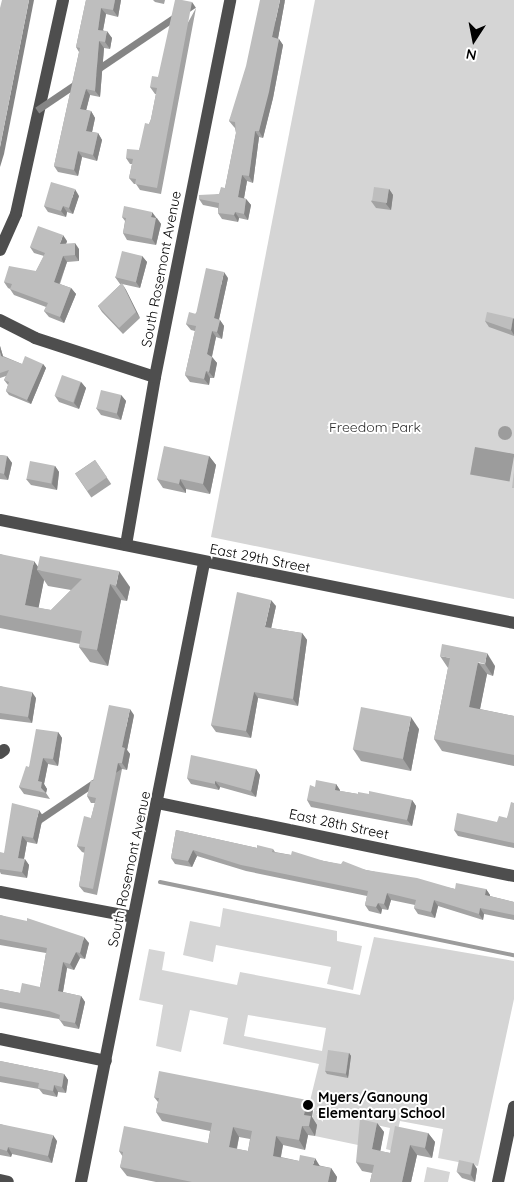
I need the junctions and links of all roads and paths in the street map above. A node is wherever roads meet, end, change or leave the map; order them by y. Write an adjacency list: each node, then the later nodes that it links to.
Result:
1 (63, 0): 3 (street)
2 (230, 0): 5 (street, South Rosemont Avenue)
3 (0, 250)
4 (0, 320): 5 (street)
5 (155, 377): 7 (street, South Rosemont Avenue)
6 (0, 520): 7 (street, East 29th Street)
7 (126, 545): 8 (street, East 29th Street)
8 (204, 563): 9 (street, East 29th Street); 10 (street, South Rosemont Avenue)
9 (514, 623)
10 (158, 803): 11 (street, East 28th Street); 13 (street, South Rosemont Avenue)
11 (514, 876)
12 (0, 892): 13 (street)
13 (134, 917): 15 (street, South Rosemont Avenue)
14 (0, 1039): 15 (street)
15 (106, 1060): 19 (street, South Rosemont Avenue)
16 (514, 1107): 20 (street)
17 (0, 1180): 18 (street)
18 (8, 1182)
19 (81, 1182)
20 (498, 1182)

